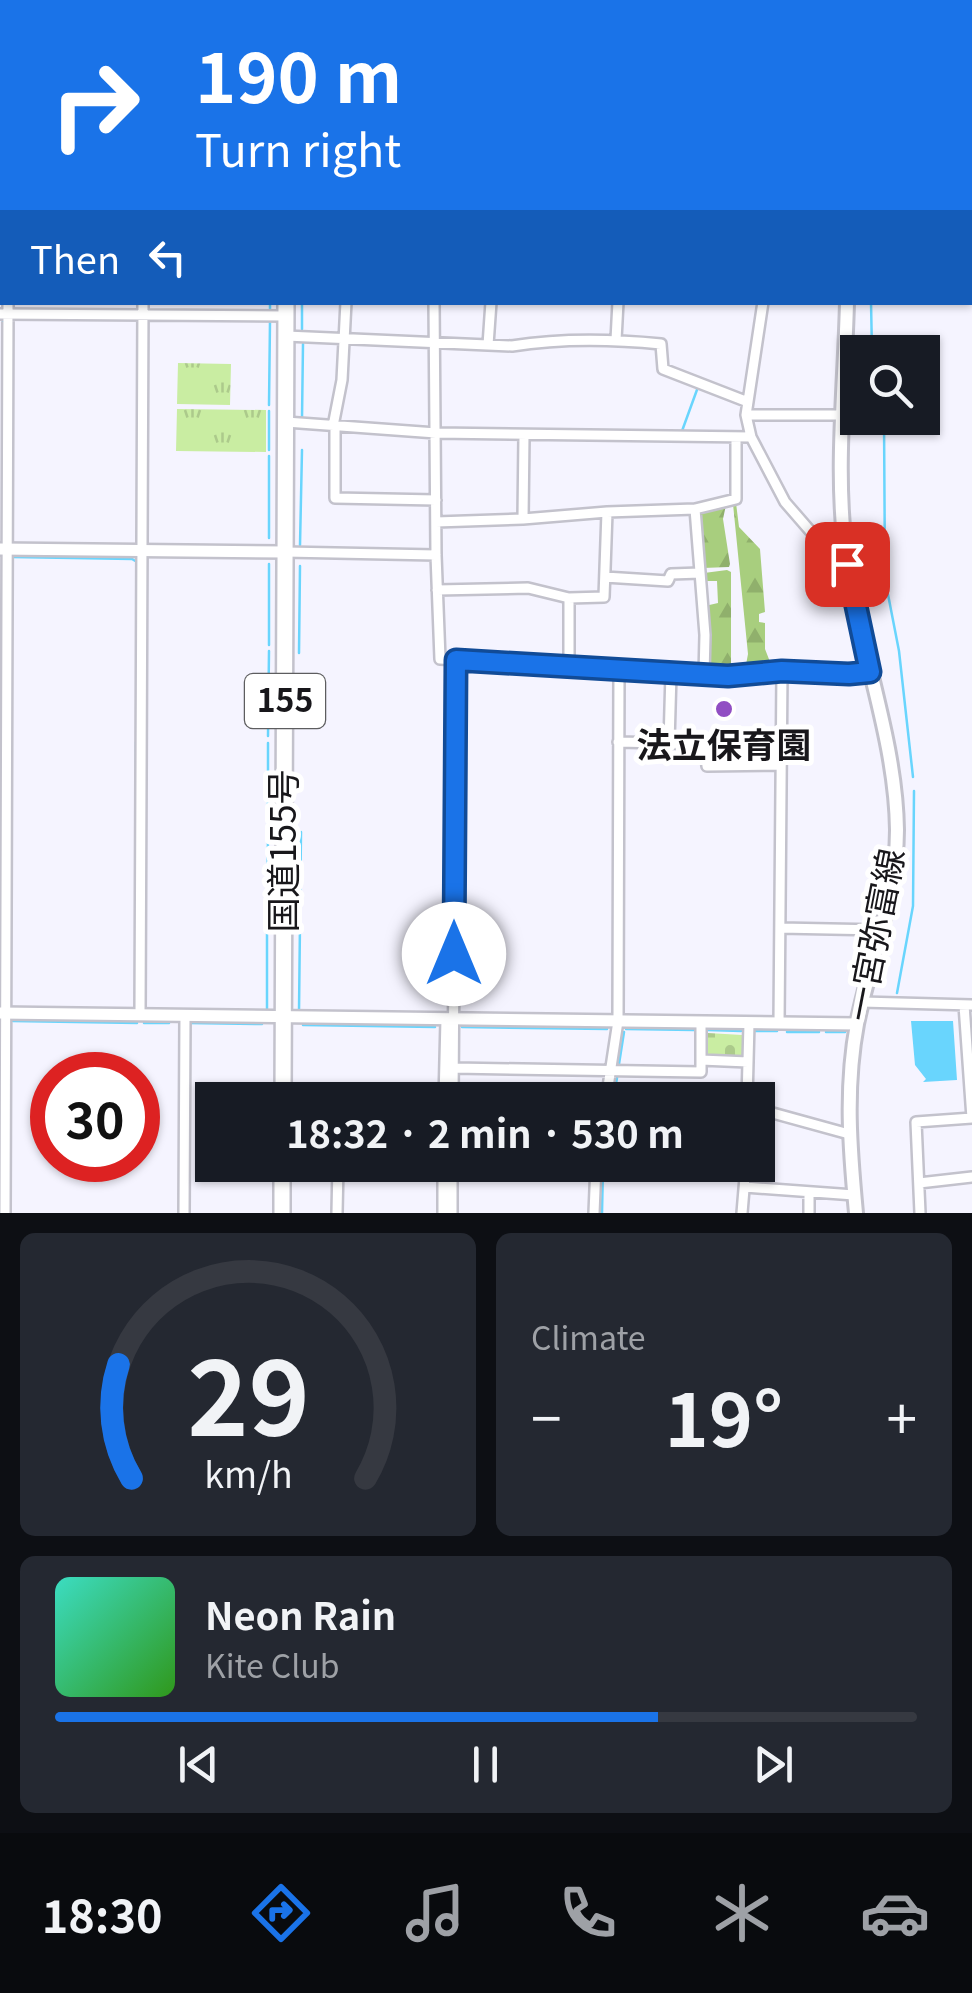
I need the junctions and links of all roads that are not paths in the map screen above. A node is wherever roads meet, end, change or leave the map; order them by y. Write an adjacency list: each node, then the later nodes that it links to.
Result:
1 (143, 305): 10 (street)
2 (346, 305): 13 (street)
3 (434, 305): 15 (street)
4 (491, 305): 16 (street)
5 (618, 305): 14 (street)
6 (763, 305): 17 (street)
7 (847, 305): 11 (main road, 一宮弥富線)
8 (286, 309): 10 (street); 12 (highway, 国道155号 / 155)
9 (4, 314): 10 (street); 32 (street)
10 (143, 316): 33 (street)
11 (846, 335)
12 (286, 336): 13 (street); 20 (highway, 国道155号 / 155)
13 (344, 338): 15 (street); 21 (street)
14 (616, 340): 16 (street); 17 (street)
15 (433, 342): 16 (street); 22 (street)
16 (488, 345)
17 (748, 402): 18 (street)
18 (746, 415): 19 (street); 26 (street)
19 (840, 415)
20 (286, 422): 21 (street); 34 (highway, 国道155号 / 155)
21 (334, 427): 22 (street); 27 (street)
22 (436, 433): 23 (street); 27 (street)
23 (524, 434): 25 (street); 30 (street)
24 (844, 435): 36 (main road, 一宮弥富線)
25 (736, 437): 26 (street); 28 (street)
26 (751, 437): 36 (street)
27 (436, 500): 31 (street)
28 (695, 510): 29 (street); 37 (street)
29 (607, 512): 30 (street); 38 (street)
30 (523, 519): 31 (street)
31 (436, 522): 35 (street)
32 (3, 549): 33 (street); 55 (street)
33 (142, 550): 34 (street); 56 (street)
34 (285, 552): 35 (street); 58 (highway, 国道155号 / 155)
35 (436, 555): 39 (street)
36 (847, 564): 45 (main road, 一宮弥富線)
37 (700, 573): 38 (street); 47 (street)
38 (604, 577): 40 (street)
39 (437, 590): 40 (street); 41 (street)
40 (570, 598): 42 (street)
41 (456, 660): 42 (street); 59 (street)
42 (569, 666): 43 (street)
43 (618, 669): 46 (street); 48 (street)
44 (782, 671): 45 (street); 47 (street); 50 (street)
45 (870, 672): 52 (main road, 一宮弥富線)
46 (670, 673): 47 (street); 49 (street)
47 (704, 676)
48 (618, 742): 49 (street); 60 (street)
49 (669, 743): 50 (street)
50 (781, 765): 51 (street)
51 (780, 928): 52 (street); 63 (street)
52 (881, 930): 53 (main road, 一宮弥富線)
53 (862, 1002): 54 (street); 64 (main road, 一宮弥富線)
54 (968, 1005): 67 (street)
55 (3, 1014): 56 (street); 88 (street)
56 (140, 1015): 57 (street)
57 (185, 1016): 58 (street); 89 (street)
58 (283, 1017): 59 (street); 70 (highway, 国道155号 / 155)
59 (450, 1019): 60 (street); 68 (street); 71 (street)
60 (618, 1021): 61 (street); 69 (street)
61 (702, 1022): 62 (street); 65 (street)
62 (748, 1023): 63 (street); 66 (street)
63 (779, 1023): 64 (street)
64 (857, 1024): 76 (main road, 一宮弥富線)
65 (701, 1060): 66 (street); 69 (street)
66 (748, 1062): 74 (street)
67 (970, 1066): 84 (street)
68 (454, 1068): 69 (street); 72 (street)
69 (611, 1070): 73 (street)
70 (283, 1082)
71 (445, 1082)
72 (454, 1082)
73 (609, 1082)
74 (747, 1082)
75 (775, 1114): 76 (street)
76 (849, 1134): 87 (main road, 一宮弥富線)
77 (972, 1176): 84 (street)
78 (282, 1182): 90 (highway)
79 (338, 1182): 91 (street)
80 (444, 1182): 92 (street)
81 (452, 1182): 93 (street)
82 (595, 1182): 94 (street)
83 (746, 1182): 85 (street)
84 (919, 1183): 98 (street)
85 (746, 1188): 86 (street); 95 (street)
86 (809, 1192): 87 (street); 96 (street)
87 (854, 1195): 97 (main road, 一宮弥富線)
88 (5, 1213)
89 (184, 1213)
90 (282, 1213)
91 (337, 1213)
92 (443, 1213)
93 (452, 1213)
94 (594, 1213)
95 (742, 1213)
96 (809, 1213)
97 (856, 1213)
98 (920, 1213)

